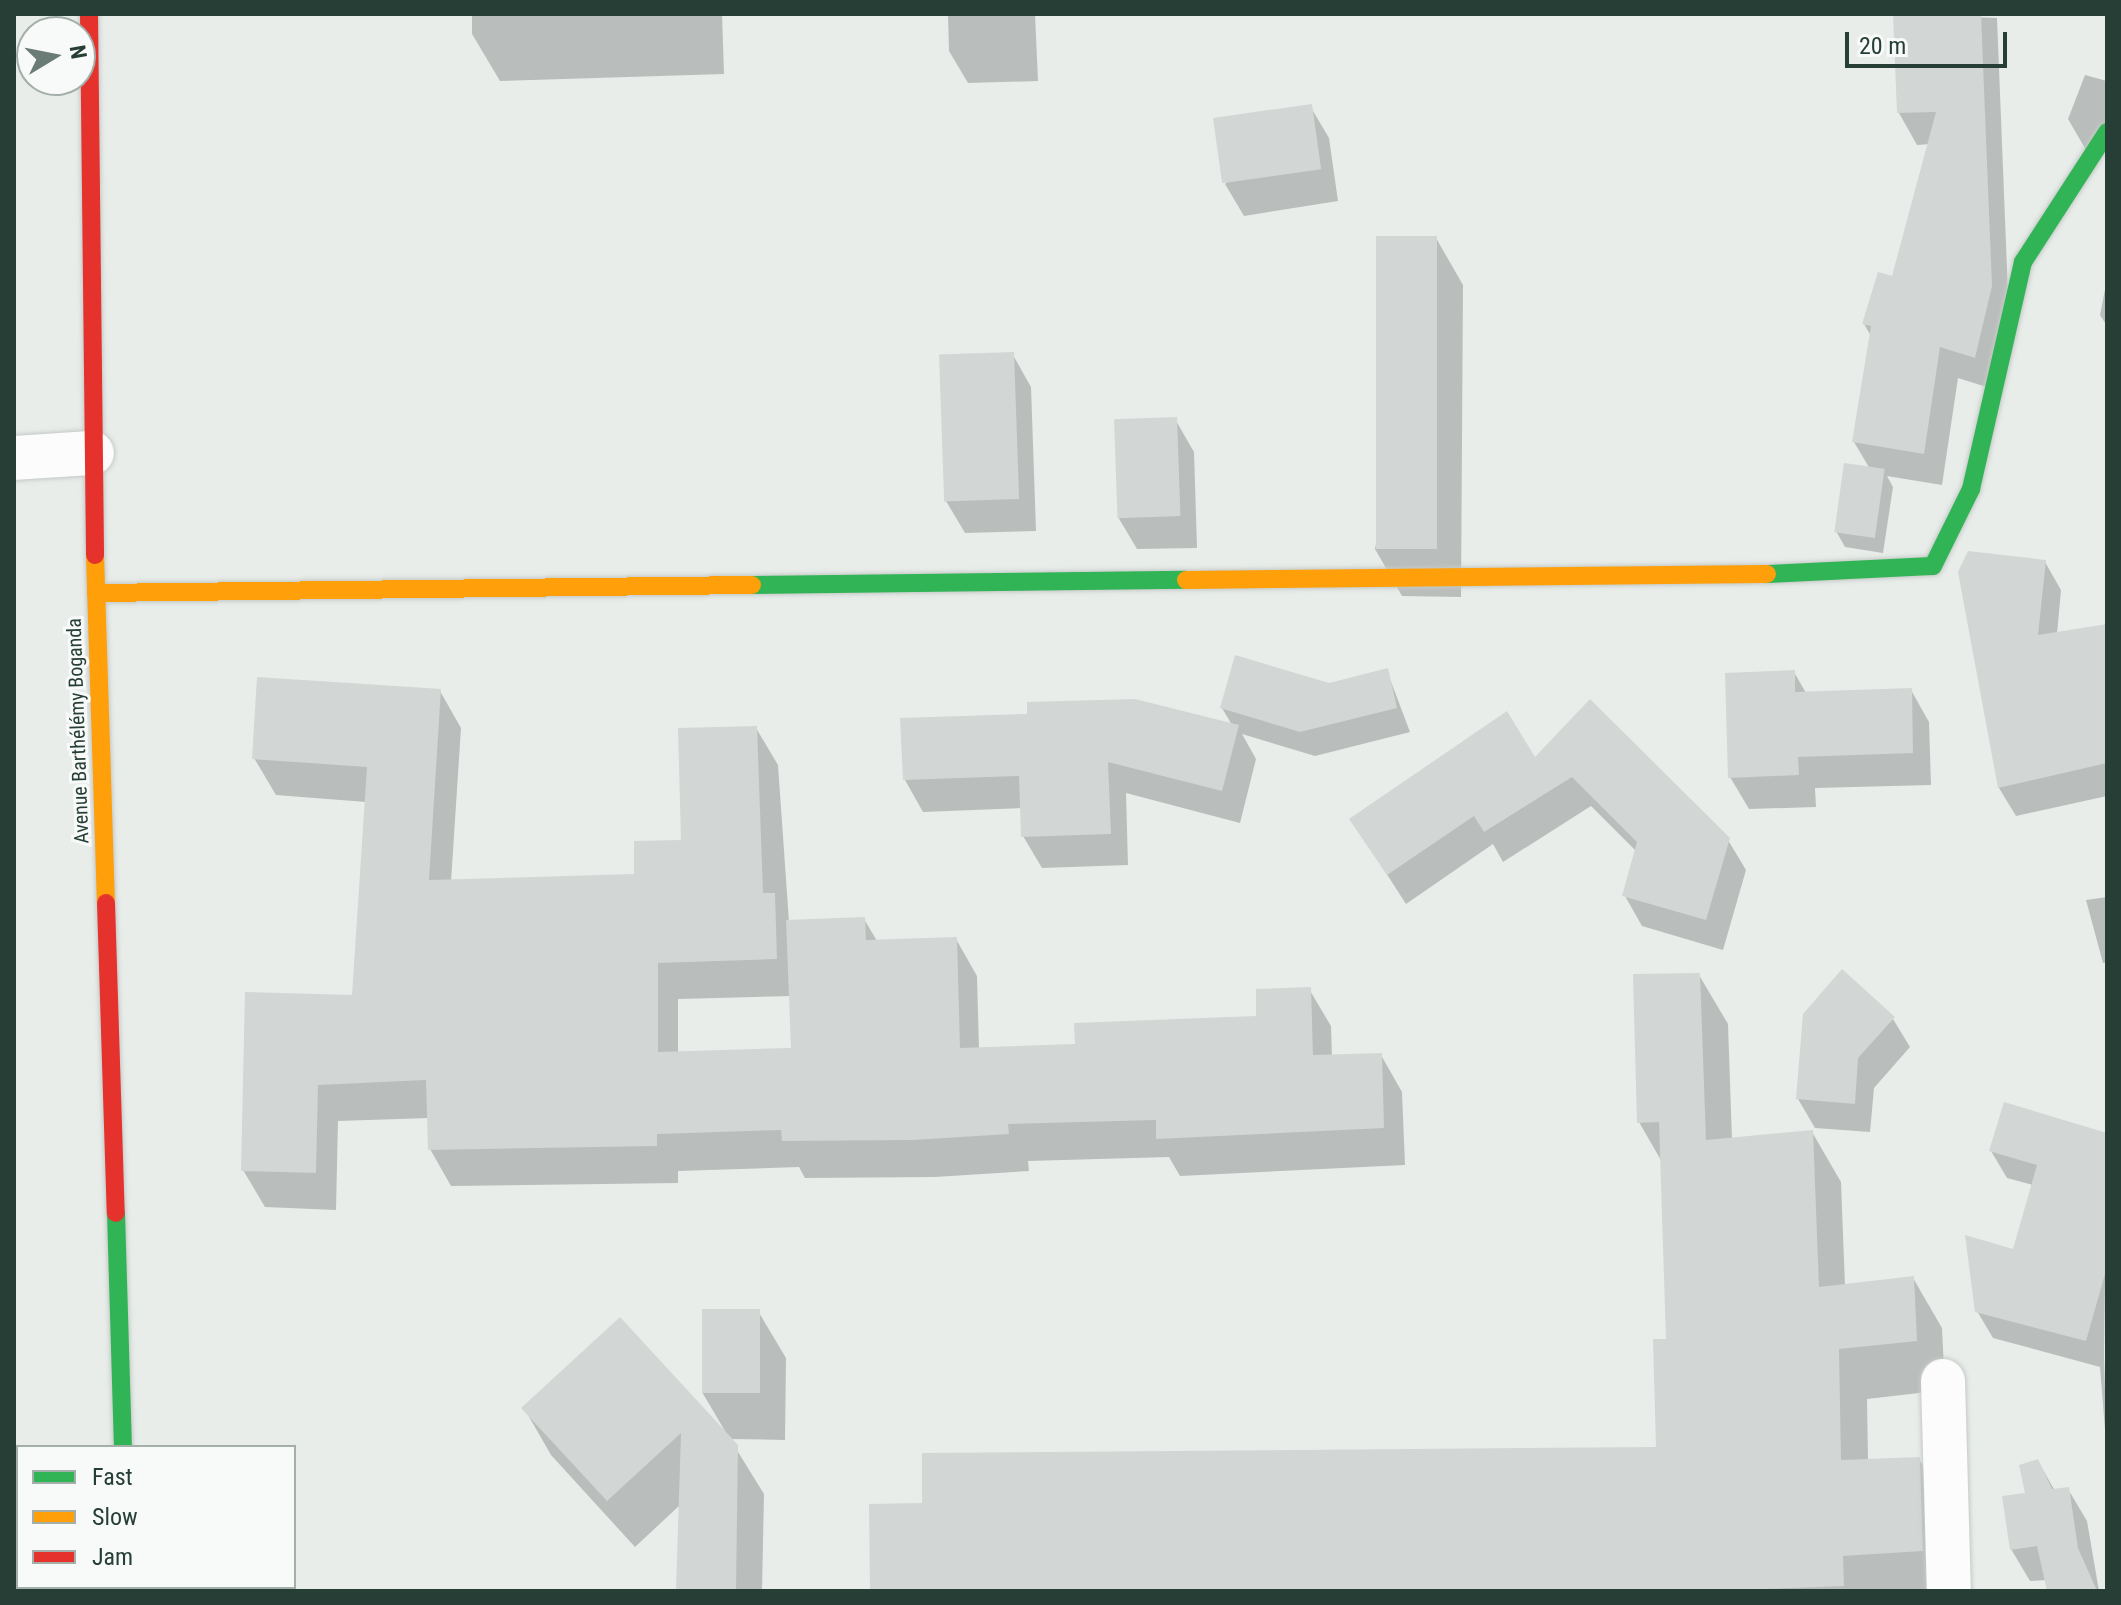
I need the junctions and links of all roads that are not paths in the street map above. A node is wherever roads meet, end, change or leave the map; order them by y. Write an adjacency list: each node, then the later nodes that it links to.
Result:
1 (89, 14): 3 (street, Avenue Barthélémy Boganda)
2 (2107, 132): 5 (street)
3 (92, 453): 4 (street); 5 (street, Avenue Barthélémy Boganda)
4 (14, 458)
5 (96, 593): 7 (street, Avenue Barthélémy Boganda)
6 (1943, 1381): 8 (street)
7 (123, 1445)
8 (1949, 1591)

